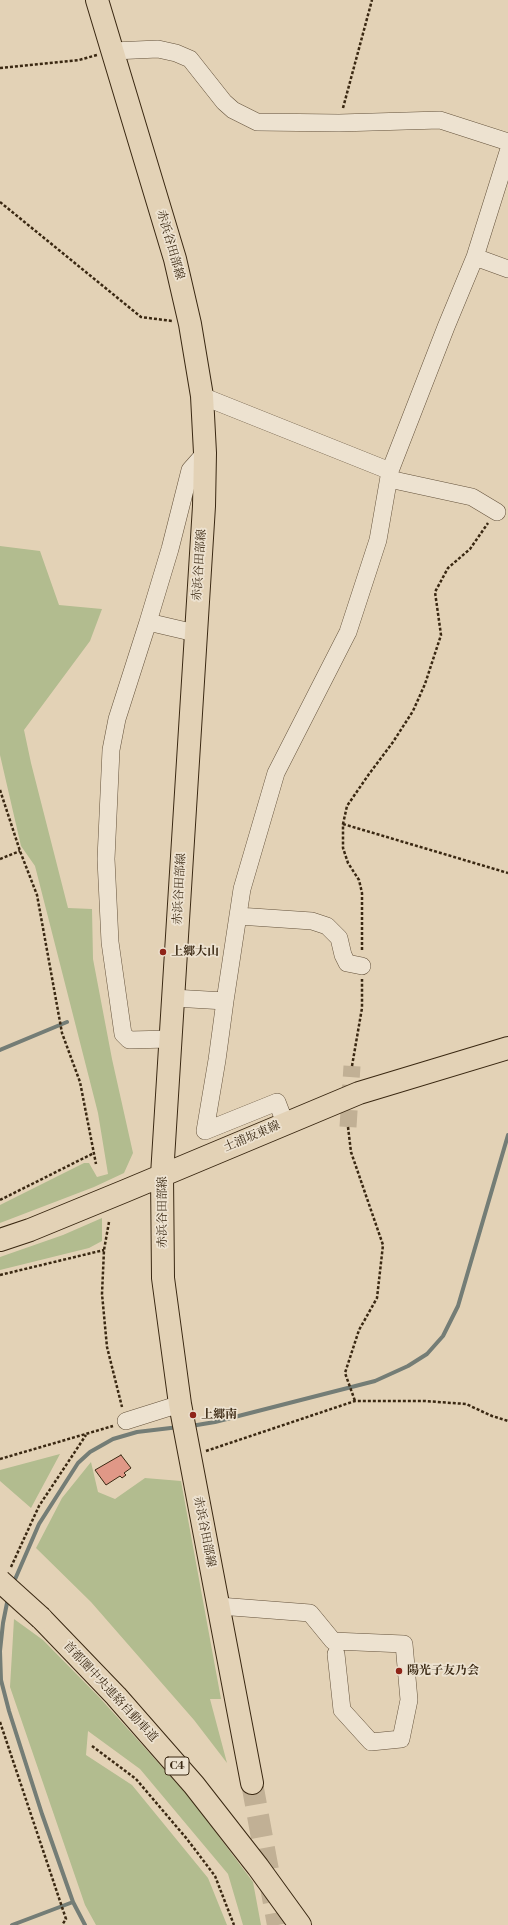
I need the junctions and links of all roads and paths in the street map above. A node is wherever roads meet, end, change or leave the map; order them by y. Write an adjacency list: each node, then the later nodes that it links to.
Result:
1 (97, 0): 3 (main road, 赤浜谷田部線)
2 (372, 0): 5 (path)
3 (113, 51): 4 (path); 5 (street); 11 (main road, 赤浜谷田部線)
4 (0, 68)
5 (339, 123): 6 (street)
6 (508, 142)
7 (508, 152): 9 (street)
8 (0, 202): 11 (path)
9 (475, 257): 10 (street); 14 (street)
10 (508, 269)
11 (190, 324): 12 (main road, 赤浜谷田部線)
12 (202, 396): 13 (main road, 赤浜谷田部線); 14 (street)
13 (205, 453): 16 (street); 17 (main road, 赤浜谷田部線)
14 (390, 475): 15 (street); 22 (street)
15 (497, 512): 21 (path)
16 (148, 622): 17 (street); 26 (street)
17 (195, 633): 24 (main road, 赤浜谷田部線)
18 (0, 790): 19 (path)
19 (20, 851): 20 (path); 30 (path)
20 (0, 859)
21 (508, 873)
22 (238, 916): 23 (street); 25 (street)
23 (362, 966)
24 (173, 998): 25 (street); 26 (main road, 赤浜谷田部線)
25 (225, 1001): 28 (street)
26 (170, 1039): 32 (main road, 赤浜谷田部線)
27 (508, 1048): 28 (main road, 土浦坂東線)
28 (285, 1123): 32 (main road, 土浦坂東線)
29 (348, 1127): 38 (path)
30 (94, 1153): 31 (path); 33 (path)
31 (96, 1164)
32 (162, 1175): 35 (main road, 土浦坂東線); 39 (main road, 赤浜谷田部線)
33 (0, 1200)
34 (110, 1222): 36 (path)
35 (0, 1240)
36 (104, 1250): 37 (path); 41 (path)
37 (0, 1275)
38 (355, 1401): 40 (path); 43 (path)
39 (180, 1404): 41 (street); 43 (main road, 赤浜谷田部線)
40 (508, 1420)
41 (126, 1421): 42 (path)
42 (86, 1434): 44 (path); 45 (path)
43 (189, 1456): 46 (main road, 赤浜谷田部線)
44 (0, 1459)
45 (5, 1575): 53 (main road, 首都圏中央連絡自動車道 / C4, bridge)
46 (219, 1606): 47 (street); 50 (main road, 赤浜谷田部線)
47 (336, 1654)
48 (0, 1722): 51 (path)
49 (92, 1746): 52 (path)
50 (252, 1784)
51 (62, 1925)
52 (234, 1925)
53 (300, 1925)

